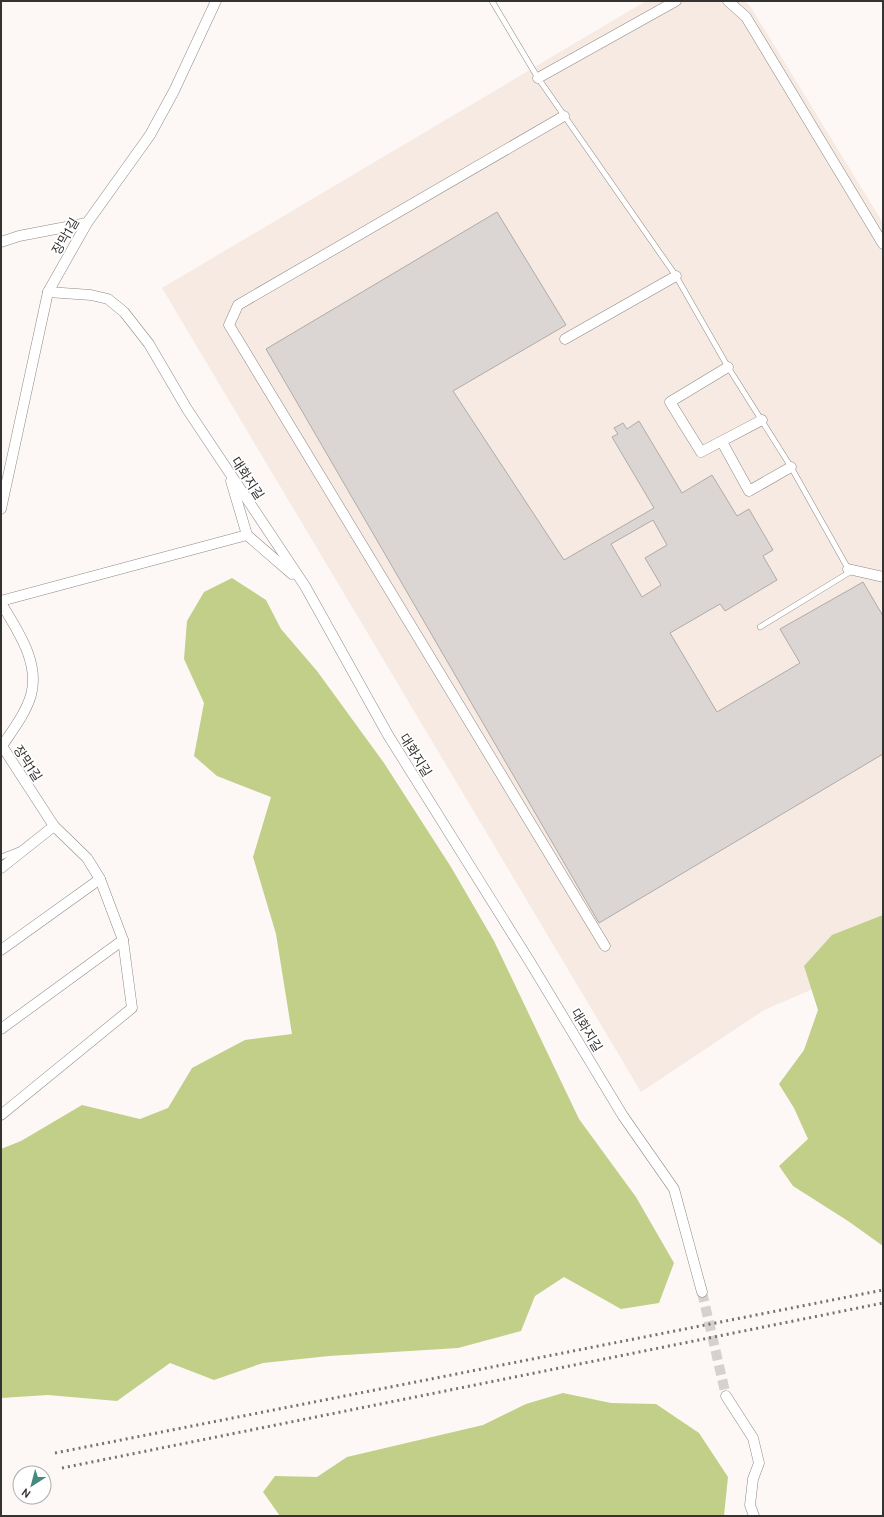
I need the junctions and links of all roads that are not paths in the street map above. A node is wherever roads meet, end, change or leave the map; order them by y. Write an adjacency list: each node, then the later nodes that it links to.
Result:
1 (216, 1): 7 (street, 장막1길)
2 (492, 1): 5 (lane)
3 (676, 1): 5 (street)
4 (728, 1): 9 (street)
5 (538, 78): 6 (lane)
6 (564, 116): 10 (lane); 31 (street)
7 (88, 223): 8 (street); 11 (street, 장막1길)
8 (1, 242)
9 (883, 244)
10 (676, 276): 12 (street); 13 (lane)
11 (48, 292): 17 (street, 대화지길); 18 (street, 장막1길)
12 (565, 339)
13 (728, 368): 14 (lane); 15 (street)
14 (762, 420): 15 (street); 16 (lane)
15 (722, 442): 16 (street)
16 (791, 467): 20 (lane)
17 (228, 471): 19 (street); 22 (street, 대화지길)
18 (1, 509)
19 (247, 535): 22 (street); 23 (street)
20 (848, 569): 21 (street); 24 (lane)
21 (883, 577)
22 (304, 586): 35 (street, 대화지길)
23 (1, 602): 25 (street, 장막1길)
24 (760, 627)
25 (54, 826): 26 (street); 29 (street, 장막1길)
26 (29, 846): 27 (lane); 28 (street)
27 (1, 857)
28 (1, 868)
29 (100, 879): 30 (street, 장막1길); 32 (street)
30 (123, 940): 33 (street); 34 (street, 장막1길)
31 (605, 946)
32 (1, 950)
33 (1, 1029)
34 (1, 1115)
35 (702, 1292)
36 (726, 1396): 37 (street)
37 (754, 1516)

